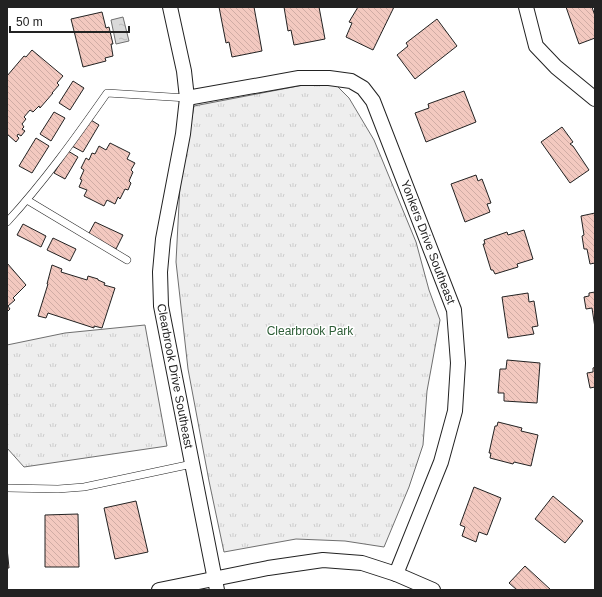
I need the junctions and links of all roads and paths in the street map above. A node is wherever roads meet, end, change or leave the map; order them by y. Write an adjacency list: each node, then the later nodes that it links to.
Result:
1 (170, 7): 3 (street, Clearbrook Drive Southeast)
2 (526, 7): 4 (street)
3 (187, 98): 5 (lane); 8 (street, Clearbrook Drive Southeast); 10 (street, Yonkers Drive Southeast)
4 (595, 99)
5 (27, 200): 6 (lane); 7 (lane)
6 (7, 222)
7 (127, 260)
8 (192, 464): 9 (lane); 11 (street, Clearbrook Drive Southeast)
9 (7, 488)
10 (396, 574): 11 (street); 13 (street)
11 (216, 585): 12 (street)
12 (159, 590)
13 (432, 590)

